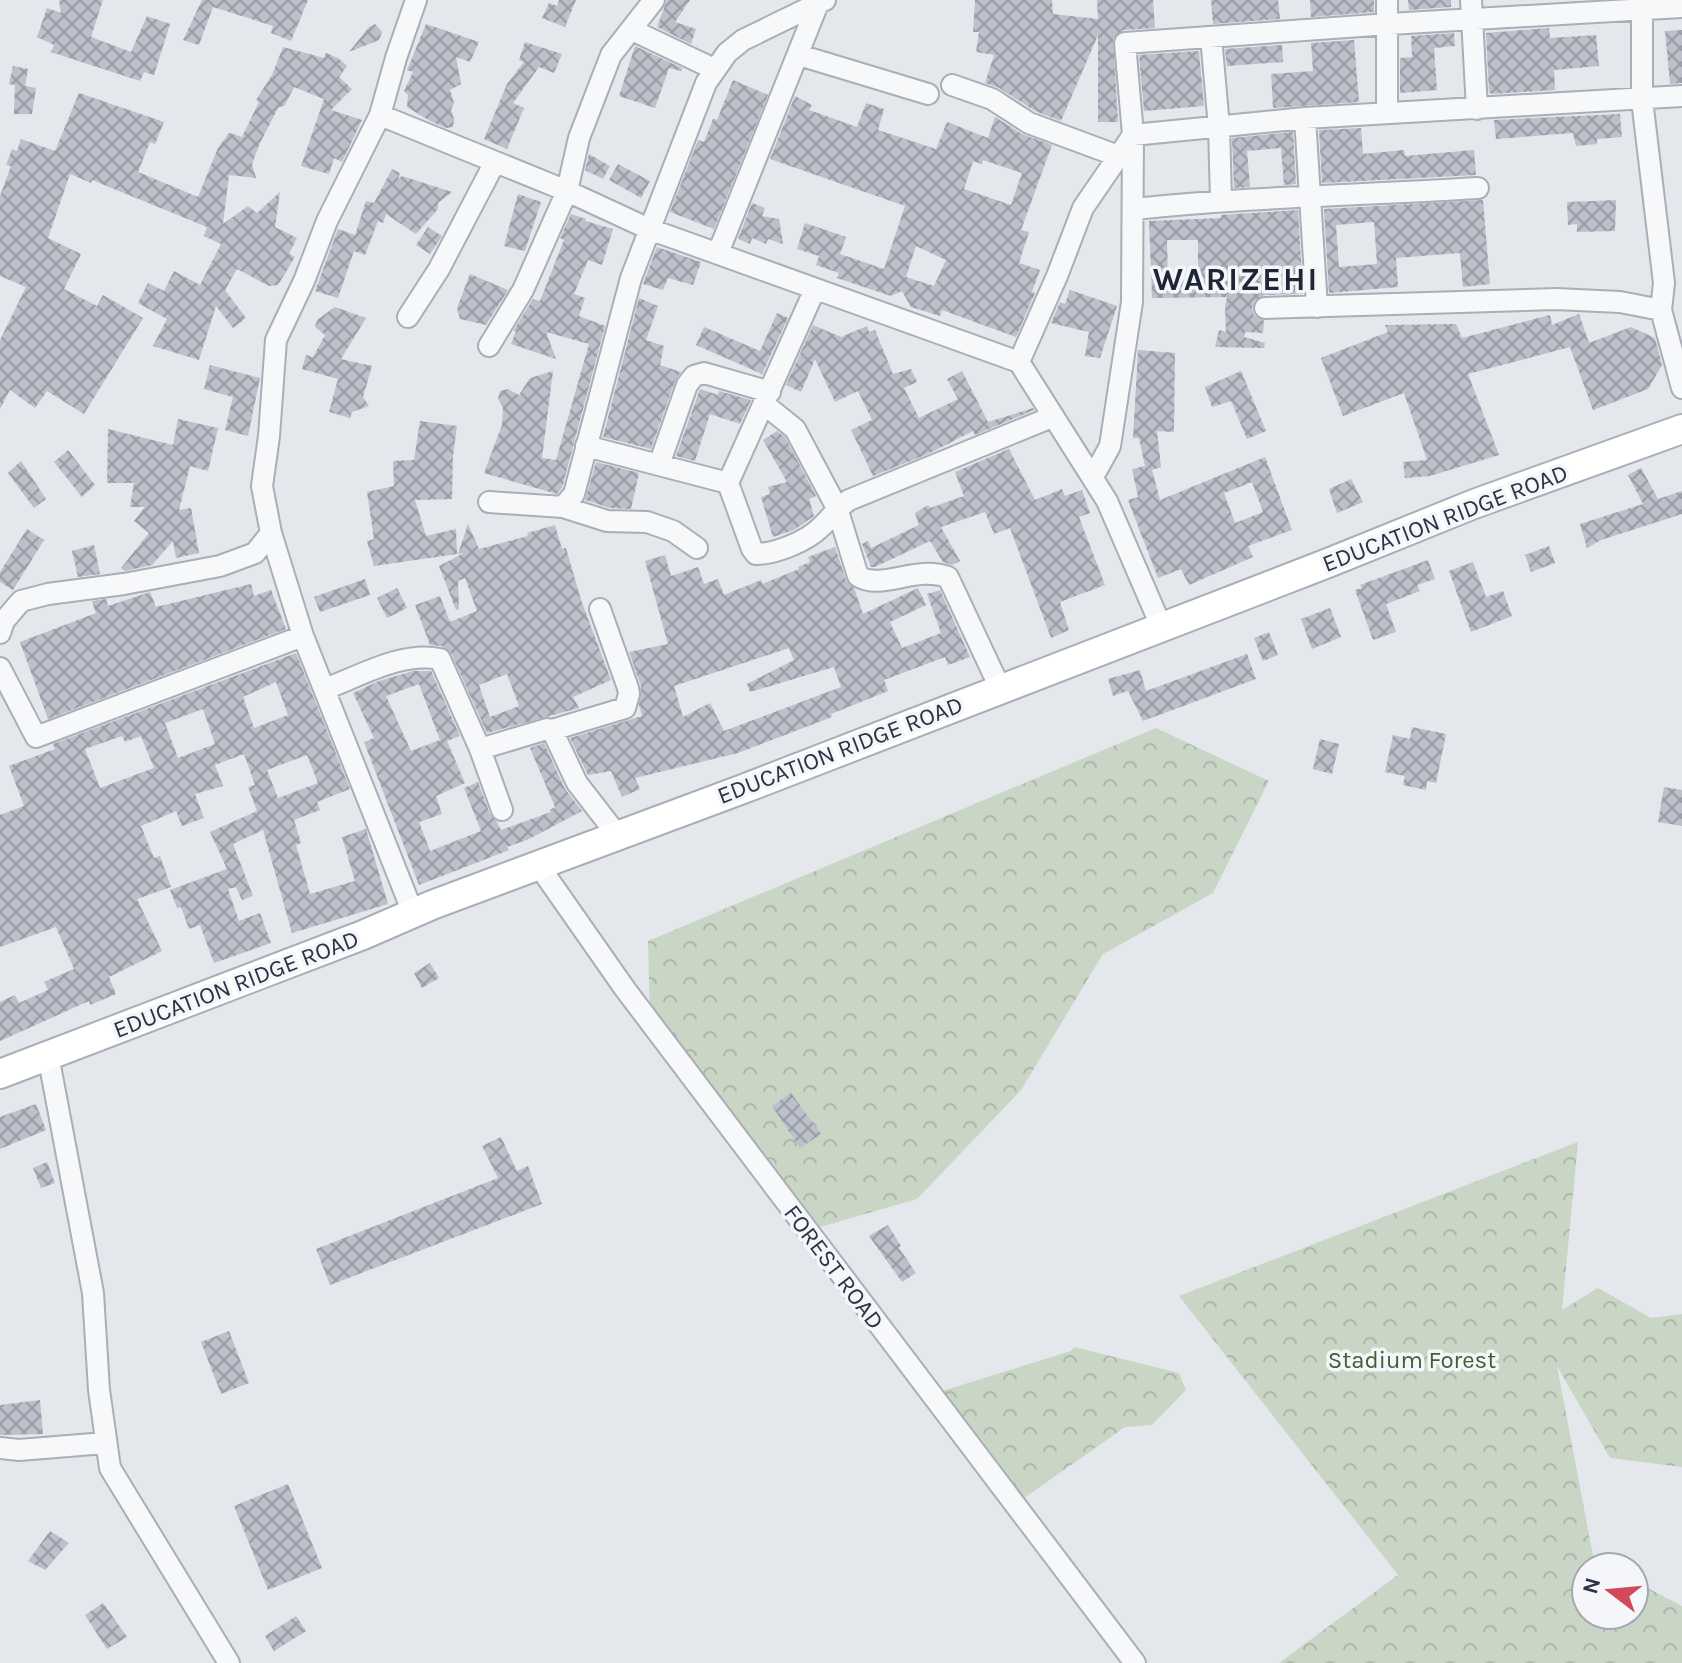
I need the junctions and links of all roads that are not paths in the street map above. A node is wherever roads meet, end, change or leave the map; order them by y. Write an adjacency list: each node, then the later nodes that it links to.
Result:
1 (416, 0): 19 (street)
2 (654, 0): 9 (street)
3 (1387, 0): 8 (street)
4 (821, 3): 11 (street); 12 (street)
5 (1642, 6): 6 (street); 7 (street); 16 (street)
6 (1682, 7)
7 (1471, 9): 8 (street); 17 (street)
8 (1389, 24): 10 (street); 18 (street)
9 (632, 30): 12 (street); 26 (street)
10 (1211, 37): 21 (street); 22 (street)
11 (799, 55): 14 (street); 31 (street)
12 (714, 69): 30 (street)
13 (952, 85): 23 (street)
14 (928, 94)
15 (1682, 96): 16 (street)
16 (1642, 100): 17 (street); 35 (street)
17 (1477, 109): 18 (street)
18 (1387, 113): 20 (street)
19 (380, 115): 24 (street); 50 (street)
20 (1305, 118): 21 (street); 27 (street)
21 (1219, 127): 22 (street); 28 (street)
22 (1133, 135): 23 (street); 29 (street)
23 (1118, 156): 38 (street)
24 (495, 162): 26 (street); 36 (street)
25 (1478, 188): 27 (street)
26 (567, 191): 30 (street); 37 (street)
27 (1312, 198): 28 (street); 33 (street)
28 (1221, 200): 29 (street)
29 (1134, 209): 45 (street)
30 (649, 229): 31 (street); 43 (street)
31 (718, 253): 32 (street)
32 (815, 289): 38 (street); 40 (street)
33 (1317, 307): 34 (street); 35 (street)
34 (1265, 308)
35 (1661, 310): 39 (street)
36 (408, 317)
37 (489, 346)
38 (1019, 362): 41 (street)
39 (1682, 388)
40 (767, 398): 44 (street); 46 (street); 49 (street)
41 (1052, 417): 45 (street); 49 (street)
42 (1682, 429): 53 (street, EDUCATION RIDGE ROAD)
43 (586, 446): 44 (street); 48 (street)
44 (659, 465): 46 (street)
45 (1093, 477): 53 (street)
46 (728, 483): 49 (street)
47 (489, 502): 48 (street)
48 (563, 507): 51 (street)
49 (837, 508): 57 (street)
50 (271, 533): 54 (street); 55 (street)
51 (697, 548)
52 (600, 609): 59 (street)
53 (1161, 626): 57 (street, EDUCATION RIDGE ROAD)
54 (0, 633)
55 (303, 636): 56 (street); 58 (street)
56 (0, 668)
57 (1000, 688): 62 (street, EDUCATION RIDGE ROAD)
58 (325, 689): 60 (street); 64 (street)
59 (552, 730): 60 (street); 62 (street)
60 (480, 749): 61 (street)
61 (502, 810)
62 (618, 836): 63 (street, EDUCATION RIDGE ROAD)
63 (539, 866): 64 (street, EDUCATION RIDGE ROAD); 70 (street, FOREST ROAD)
64 (413, 913): 65 (street, EDUCATION RIDGE ROAD)
65 (48, 1055): 66 (street, EDUCATION RIDGE ROAD); 67 (street)
66 (0, 1074)
67 (105, 1443): 68 (street); 69 (street)
68 (0, 1448)
69 (229, 1663)
70 (1135, 1663)

